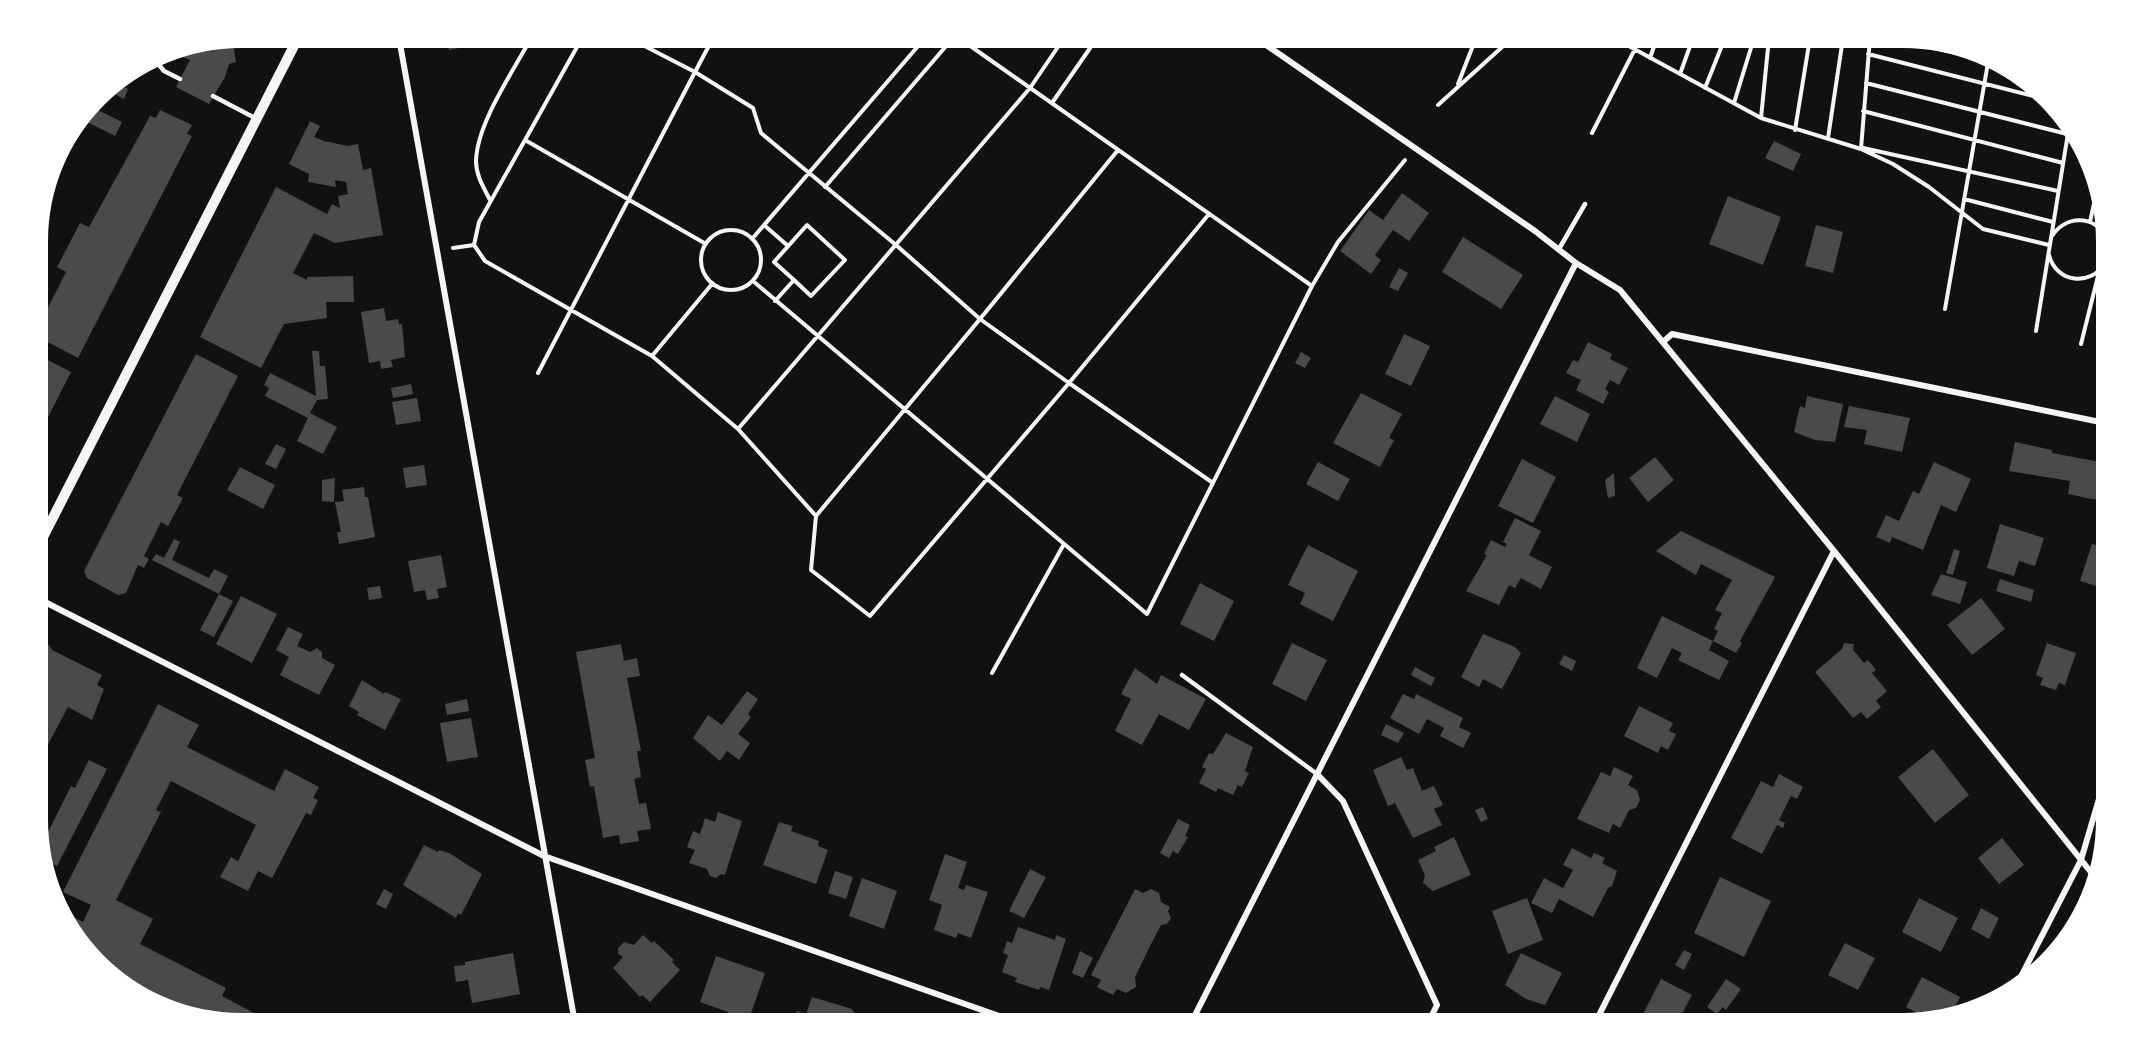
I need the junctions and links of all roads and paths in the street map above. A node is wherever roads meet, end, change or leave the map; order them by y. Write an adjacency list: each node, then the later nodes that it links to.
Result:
1 (293, 48): 43 (street)
2 (401, 48): 78 (street)
3 (526, 48): 62 (path)
4 (576, 48): 50 (path)
5 (650, 48): 28 (path)
6 (708, 48): 28 (path)
7 (916, 48): 57 (path)
8 (944, 48): 58 (path)
9 (973, 48): 34 (path)
10 (1058, 48): 34 (path)
11 (1090, 48): 38 (path)
12 (1271, 48): 52 (street)
13 (1472, 48): 33 (path)
14 (1500, 48): 33 (path)
15 (1654, 48): 25 (path)
16 (1689, 48): 29 (path)
17 (1721, 48): 35 (path)
18 (1751, 48): 39 (path)
19 (1768, 48): 44 (path)
20 (1808, 48): 45 (path)
21 (1842, 48): 48 (path)
22 (1869, 48): 24 (path)
23 (1635, 49): 25 (path); 46 (path)
24 (1868, 54): 31 (path); 32 (path)
25 (1650, 58): 29 (path)
26 (160, 66): 30 (lane)
27 (1987, 67): 32 (path)
28 (695, 72): 57 (path); 60 (path)
29 (1680, 74): 35 (path)
30 (180, 79)
31 (1866, 82): 41 (path); 42 (path)
32 (1984, 83): 36 (path); 42 (path)
33 (1457, 85): 40 (path)
34 (1030, 88): 38 (path); 74 (path)
35 (1705, 88): 39 (path)
36 (2027, 94)
37 (213, 96): 43 (lane)
38 (1052, 103): 54 (path)
39 (1734, 103): 44 (path)
40 (1438, 105)
41 (1863, 111): 51 (path); 53 (path)
42 (1979, 112): 47 (path); 51 (path)
43 (257, 118): 103 (street)
44 (1761, 118): 45 (path)
45 (1795, 130): 48 (path)
46 (1592, 133)
47 (2062, 133)
48 (1828, 138): 53 (path)
49 (2066, 139): 55 (path)
50 (525, 140): 60 (path); 62 (path)
51 (1974, 140): 55 (path); 56 (path)
52 (1416, 148): 77 (street); 85 (path)
53 (1861, 149): 56 (path); 66 (path)
54 (1118, 150): 65 (path); 89 (path)
55 (2063, 163): 59 (path)
56 (1969, 170): 59 (path); 61 (path)
57 (808, 174): 58 (path); 69 (path)
58 (825, 187): 74 (path)
59 (2058, 191): 67 (path)
60 (629, 200): 72 (path); 87 (path)
61 (1964, 200): 66 (path); 67 (path)
62 (491, 201): 73 (path)
63 (1585, 204): 77 (lane)
64 (2093, 210): 68 (path)
65 (1209, 214): 85 (path); 96 (path)
66 (1961, 214): 75 (path); 88 (path)
67 (2053, 222): 75 (path)
68 (2090, 222): 70 (path); 75 (path)
69 (764, 225): 71 (path); 76 (path)
70 (2095, 225)
71 (752, 239): 72 (path); 82 (path)
72 (706, 244): 84 (path)
73 (474, 245): 78 (path); 87 (path)
74 (896, 245): 89 (path); 91 (path)
75 (2049, 245): 80 (path); 90 (path)
76 (788, 246): 81 (path); 81 (path)
77 (1558, 249): 79 (street)
78 (437, 251): 111 (street)
79 (1576, 263): 92 (street); 109 (street)
80 (2096, 272)
81 (794, 280): 86 (path)
82 (753, 281): 84 (path); 86 (path)
83 (2096, 283): 93 (path)
84 (712, 284): 94 (path)
85 (1312, 286): 101 (path)
86 (775, 301): 91 (path)
87 (570, 308): 94 (path); 95 (path)
88 (1945, 309)
89 (980, 319): 96 (path); 97 (path)
90 (2036, 331)
91 (818, 336): 97 (path); 99 (path)
92 (1663, 342): 98 (street); 105 (street)
93 (2081, 344)
94 (652, 356): 99 (path)
95 (538, 373)
96 (1069, 382): 100 (path); 101 (path)
97 (903, 409): 100 (path); 102 (path)
98 (2096, 421)
99 (738, 429): 102 (path)
100 (986, 478): 102 (path); 104 (path)
101 (1213, 483): 104 (path)
102 (816, 516)
103 (48, 527)
104 (1064, 544): 107 (path)
105 (1834, 551): 112 (street); 119 (street)
106 (48, 603): 111 (street)
107 (992, 673)
108 (1182, 675): 109 (lane)
109 (1317, 774): 117 (street); 118 (street)
110 (2096, 809): 112 (street)
111 (544, 856): 115 (street); 116 (street)
112 (2081, 860): 113 (street); 114 (street)
113 (2089, 870)
114 (2025, 969)
115 (573, 1013)
116 (991, 1013)
117 (1196, 1013)
118 (1433, 1013)
119 (1600, 1013)

